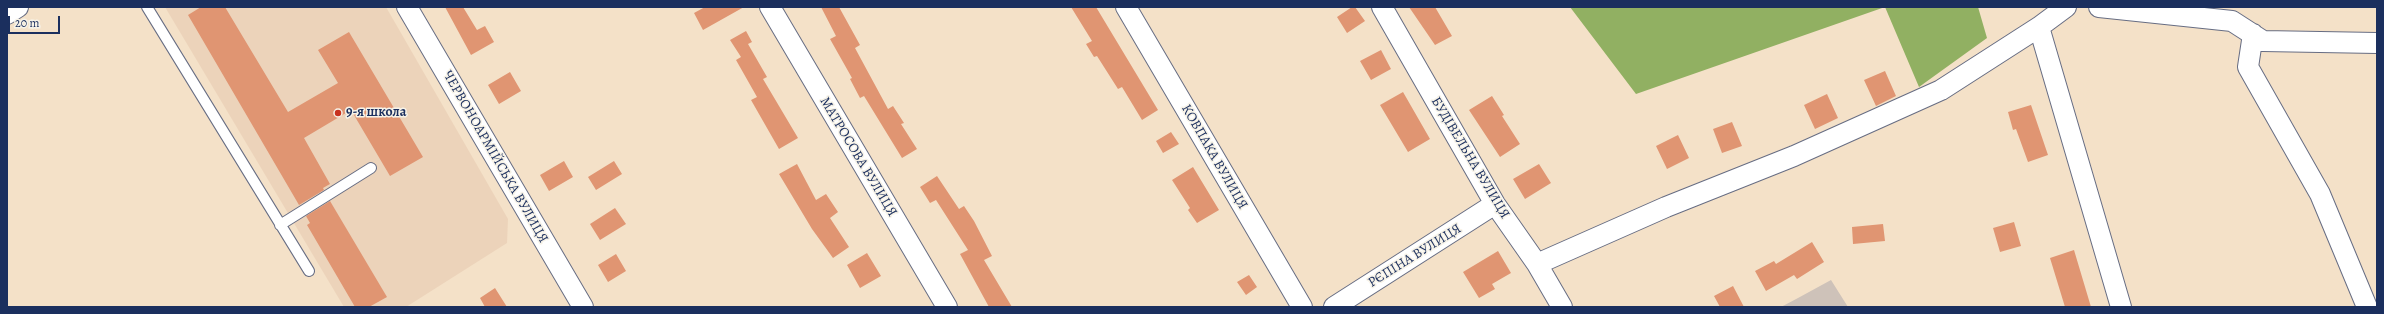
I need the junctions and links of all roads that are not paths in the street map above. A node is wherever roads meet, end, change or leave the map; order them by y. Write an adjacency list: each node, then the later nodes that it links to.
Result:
1 (18, 7): 9 (street)
2 (147, 7): 15 (lane)
3 (407, 7): 18 (street, ЧЕРВОНОАРМІЙСЬКА ВУЛИЦЯ)
4 (770, 7): 19 (street, МАТРОСОВА ВУЛИЦЯ)
5 (1126, 7): 20 (street, КОВПАКА ВУЛИЦЯ)
6 (1382, 7): 14 (street, БУДІВЕЛЬНА ВУЛИЦЯ)
7 (2066, 7): 10 (street)
8 (2099, 7): 11 (street)
9 (7, 14)
10 (2039, 27): 16 (street); 23 (street)
11 (2253, 34): 12 (street); 24 (street)
12 (2377, 43)
13 (371, 168): 15 (lane)
14 (1495, 204): 16 (street, БУДІВЕЛЬНА ВУЛИЦЯ); 21 (street, РЄПІНА ВУЛИЦЯ)
15 (280, 225): 17 (lane)
16 (1537, 264): 22 (street, БУДІВЕЛЬНА ВУЛИЦЯ)
17 (309, 271)
18 (583, 307)
19 (947, 307)
20 (1302, 307)
21 (1334, 307)
22 (1562, 307)
23 (2121, 307)
24 (2367, 307)

